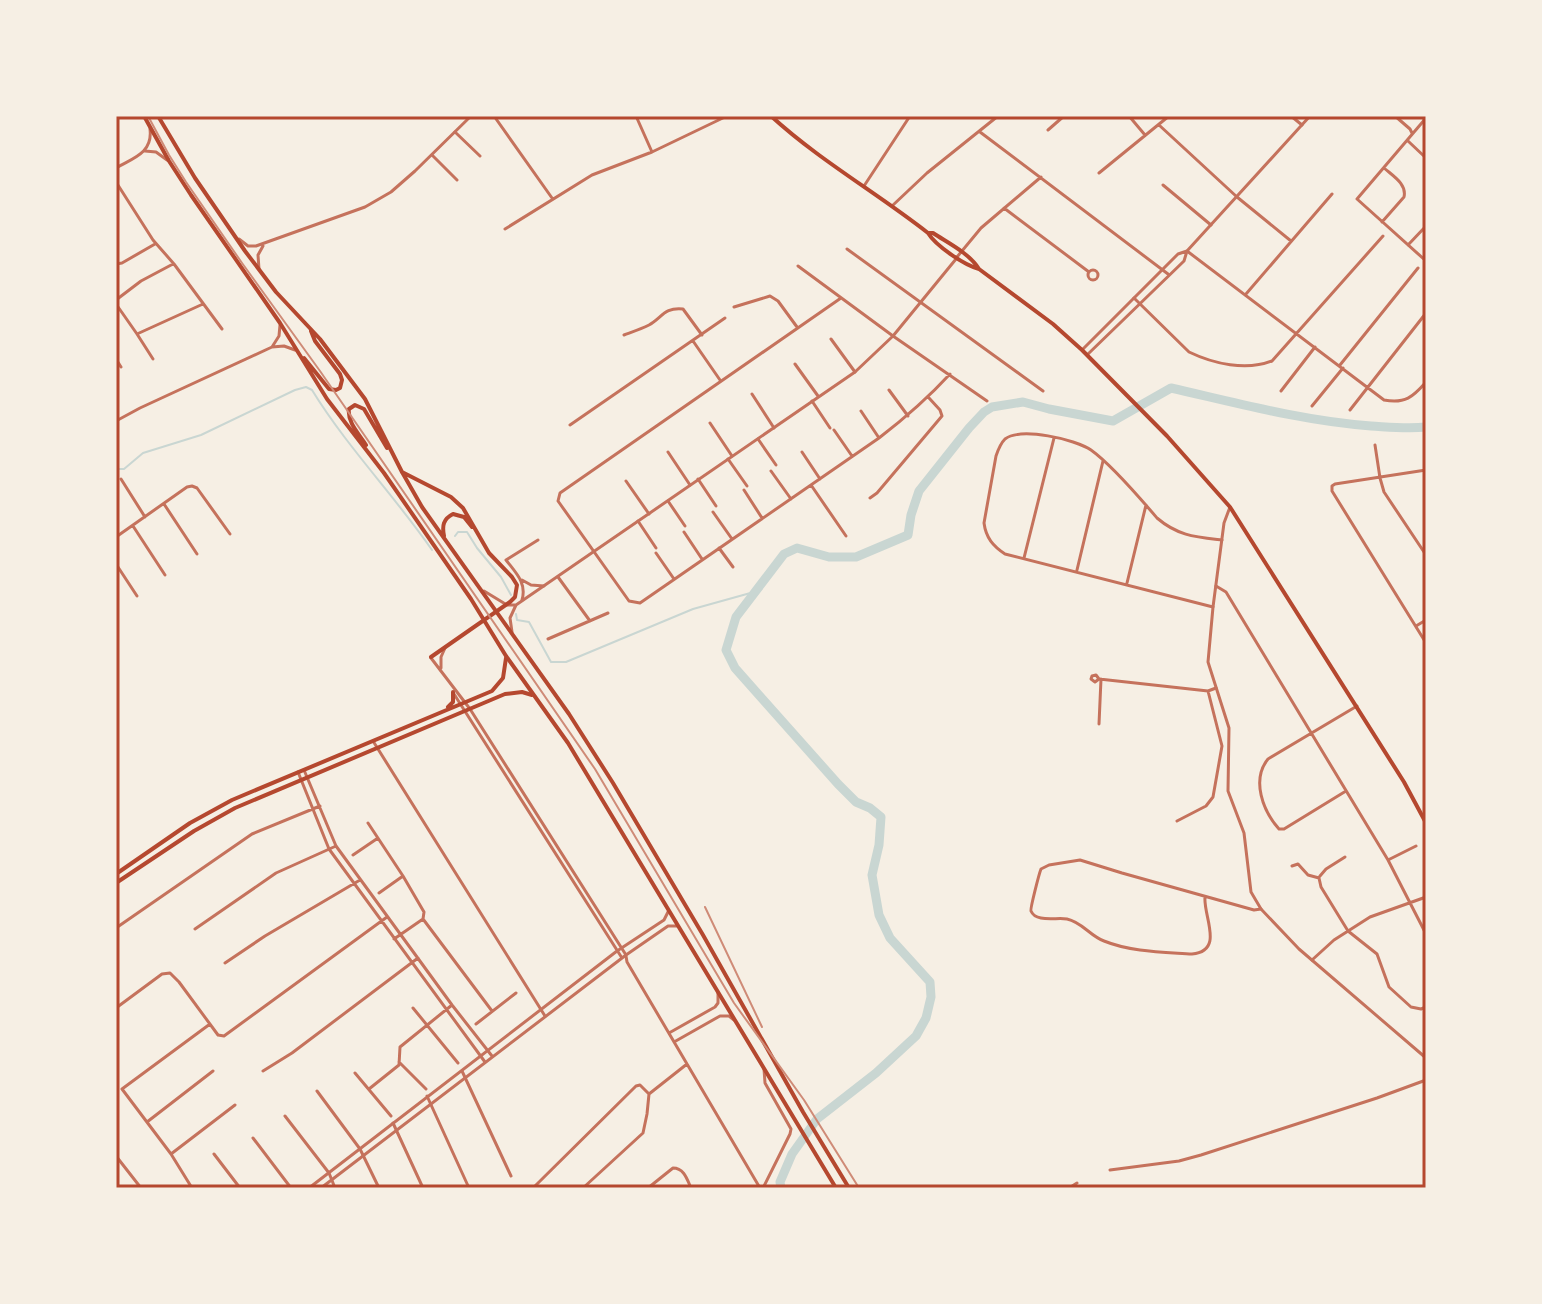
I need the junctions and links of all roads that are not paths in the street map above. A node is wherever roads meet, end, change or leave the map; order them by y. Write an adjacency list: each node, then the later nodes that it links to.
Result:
1 (144, 116): 19 (main road)
2 (158, 116): 49 (main road)
3 (471, 116): 21 (street)
4 (494, 116): 42 (street)
5 (636, 116): 27 (street)
6 (727, 116): 27 (street)
7 (771, 116): 39 (main road)
8 (910, 116): 39 (street)
9 (998, 116): 22 (street)
10 (1064, 116): 20 (street)
11 (1129, 116): 24 (street)
12 (1169, 116): 17 (street)
13 (1291, 116): 18 (street)
14 (1310, 116): 18 (street)
15 (1395, 116): 23 (street)
16 (1426, 118): 23 (street)
17 (1159, 125): 24 (street); 41 (street)
18 (1302, 125): 41 (street)
19 (149, 126): 26 (street); 31 (main road)
20 (1048, 130)
21 (455, 132): 28 (street); 29 (street)
22 (980, 132): 35 (street); 43 (street)
23 (1412, 133): 25 (street)
24 (1145, 135): 34 (street)
25 (1408, 141): 30 (street); 33 (street)
26 (145, 151): 31 (street); 32 (street)
27 (652, 152): 42 (street)
28 (432, 155): 36 (street); 54 (street)
29 (480, 156)
30 (1426, 158)
31 (169, 161): 80 (main road)
32 (116, 168)
33 (1384, 168): 45 (street); 45 (street)
34 (1099, 173)
35 (1041, 177): 44 (street); 66 (street)
36 (457, 180)
37 (116, 182): 53 (street)
38 (1163, 185): 46 (street)
39 (864, 186): 43 (main road)
40 (1332, 194): 52 (street)
41 (1237, 197): 46 (street); 52 (street)
42 (552, 198): 48 (street)
43 (892, 206): 50 (main road)
44 (1004, 208): 57 (street); 68 (street)
45 (1382, 222): 55 (street)
46 (1211, 225): 58 (street)
47 (1426, 226): 55 (street)
48 (505, 229)
49 (233, 233): 54 (street); 67 (main road)
50 (928, 233): 57 (main road); 59 (main road)
51 (1383, 236): 85 (street)
52 (1291, 241): 70 (street)
53 (156, 243): 61 (street); 62 (street)
54 (265, 243): 67 (street)
55 (1408, 245): 60 (street)
56 (847, 249): 74 (street)
57 (962, 251): 59 (street); 65 (main road)
58 (1187, 251): 66 (street); 69 (street); 70 (street)
59 (957, 257): 65 (main road); 74 (street)
60 (1426, 261)
61 (116, 264)
62 (174, 264): 73 (street); 76 (street)
63 (798, 266): 71 (street)
64 (1418, 268): 100 (street)
65 (979, 269): 94 (main road)
66 (1162, 270): 69 (street); 72 (street)
67 (260, 272): 81 (main road)
68 (1089, 272)
69 (1169, 275): 75 (street)
70 (1245, 295): 85 (street)
71 (841, 298): 82 (street); 88 (street)
72 (1134, 298): 75 (street); 94 (street)
73 (116, 302): 84 (street)
74 (921, 302): 88 (street); 107 (street)
75 (1139, 303): 85 (street); 95 (street)
76 (204, 304): 83 (street); 84 (street)
77 (734, 307): 82 (street)
78 (1426, 313): 105 (street)
79 (725, 318): 87 (street)
80 (280, 323): 91 (street); 93 (main road)
81 (309, 327): 93 (main road); 131 (main road)
82 (798, 328): 103 (street)
83 (222, 329)
84 (137, 334): 97 (street)
85 (1297, 334): 92 (street)
86 (624, 335): 87 (street)
87 (702, 335): 90 (street)
88 (893, 336): 101 (street); 102 (street)
89 (831, 339): 101 (street)
90 (693, 341): 103 (street); 120 (street)
91 (272, 347): 93 (street); 118 (street)
92 (1315, 347): 100 (street); 108 (street)
93 (296, 350): 136 (main road)
94 (1082, 350): 95 (main road)
95 (1087, 355): 150 (main road)
96 (116, 359): 99 (street)
97 (153, 359)
98 (795, 364): 110 (street)
99 (121, 367)
100 (1341, 367): 105 (street); 114 (street)
101 (855, 372): 110 (street)
102 (950, 374): 111 (street); 113 (street)
103 (721, 381): 168 (street)
104 (1425, 384): 105 (street)
105 (1367, 388): 115 (street)
106 (889, 390): 117 (street)
107 (1043, 391)
108 (1281, 391)
109 (752, 394): 121 (street)
110 (818, 396): 112 (street)
111 (929, 398): 117 (street); 144 (street)
112 (812, 401): 121 (street); 128 (street)
113 (987, 401)
114 (1312, 406)
115 (1350, 410)
116 (861, 411): 122 (street)
117 (908, 416): 122 (street)
118 (116, 421)
119 (710, 423): 129 (street)
120 (570, 425)
121 (774, 428): 124 (street)
122 (879, 438): 128 (street)
123 (1054, 438): 130 (street); 171 (street); 171 (street)
124 (758, 439): 129 (street); 132 (street)
125 (1375, 445): 137 (street)
126 (668, 452): 142 (street)
127 (802, 452): 140 (street)
128 (852, 456): 140 (street)
129 (730, 458): 139 (street); 154 (street)
130 (1103, 461): 148 (street); 175 (street)
131 (397, 463): 135 (main road); 136 (main road)
132 (776, 465)
133 (771, 471): 145 (street)
134 (1426, 471): 137 (street)
135 (402, 472): 158 (main road); 164 (main road)
136 (384, 473): 196 (main road)
137 (1380, 478): 170 (street); 191 (street)
138 (121, 479): 153 (street)
139 (698, 479): 142 (street); 149 (street)
140 (820, 479): 143 (street)
141 (626, 481): 152 (street)
142 (690, 485): 146 (street)
143 (811, 485): 145 (street); 161 (street)
144 (870, 498)
145 (791, 499): 154 (street)
146 (668, 501): 152 (street); 157 (street)
147 (164, 504): 153 (street); 160 (street); 169 (street)
148 (1146, 505): 166 (street); 180 (street)
149 (716, 506)
150 (1230, 507): 166 (street); 204 (main road)
151 (713, 512): 163 (street)
152 (649, 514): 155 (street)
153 (145, 517): 156 (street)
154 (762, 518): 163 (street)
155 (638, 521): 168 (street); 179 (street)
156 (133, 526): 162 (street); 176 (street)
157 (685, 526)
158 (477, 532): 164 (main road); 195 (main road)
159 (684, 532): 172 (street)
160 (230, 534)
161 (846, 536)
162 (116, 537)
163 (732, 539): 167 (street)
164 (445, 540): 183 (main road)
165 (538, 540): 177 (street)
166 (1222, 540): 182 (street)
167 (719, 548): 172 (street); 174 (street)
168 (595, 551): 178 (street); 179 (street)
169 (197, 554)
170 (1426, 555)
171 (1024, 558): 175 (street)
172 (702, 560): 179 (street)
173 (116, 564): 184 (street)
174 (733, 567)
175 (1077, 571): 180 (street)
176 (165, 575)
177 (519, 577): 181 (street); 185 (street)
178 (558, 577): 181 (street); 190 (street)
179 (674, 580)
180 (1126, 584): 187 (street)
181 (544, 586): 185 (street)
182 (1216, 586): 187 (street); 208 (street)
183 (478, 587): 186 (street); 192 (main road)
184 (137, 596)
185 (521, 601): 186 (street)
186 (516, 605): 192 (street)
187 (1213, 607): 199 (street)
188 (608, 613): 190 (street)
189 (1426, 620): 191 (street)
190 (590, 621): 193 (street)
191 (1416, 626): 194 (street)
192 (512, 632): 328 (main road)
193 (548, 639)
194 (1426, 643)
195 (445, 646): 197 (main road); 198 (street)
196 (506, 656): 202 (main road); 203 (main road)
197 (431, 657): 198 (street)
198 (442, 671): 200 (street)
199 (1216, 688): 201 (street); 240 (street)
200 (453, 689): 203 (street); 205 (main road)
201 (1208, 691): 207 (street); 218 (street)
202 (537, 699): 206 (main road); 239 (main road)
203 (462, 702): 205 (main road); 206 (street)
204 (1357, 706): 208 (street); 220 (main road)
205 (445, 709): 209 (main road)
206 (467, 710): 210 (main road); 251 (street); 252 (street)
207 (1099, 724)
208 (1312, 733): 215 (street); 215 (street)
209 (373, 741): 210 (street); 211 (main road)
210 (377, 748): 213 (main road); 265 (street)
211 (304, 770): 212 (main road); 213 (street)
212 (298, 772): 214 (street); 229 (main road)
213 (308, 777): 214 (main road); 216 (street)
214 (301, 780): 217 (street); 233 (main road)
215 (1346, 791): 227 (street)
216 (320, 806): 217 (street); 222 (street)
217 (312, 809): 224 (street); 244 (street)
218 (1177, 821)
219 (368, 823): 221 (street)
220 (1426, 823)
221 (378, 838): 225 (street); 230 (street)
222 (336, 846): 224 (street); 232 (street)
223 (1416, 846): 227 (street)
224 (329, 849): 234 (street); 246 (street)
225 (353, 855)
226 (1345, 857): 231 (street)
227 (1388, 860): 238 (street)
228 (1292, 866): 231 (street)
229 (116, 874)
230 (403, 876): 235 (street); 242 (street)
231 (1319, 878): 247 (street)
232 (360, 880): 234 (street); 241 (street)
233 (116, 883)
234 (354, 884): 243 (street); 256 (street)
235 (379, 893)
236 (1205, 897): 236 (street); 240 (street)
237 (1426, 897): 238 (street)
238 (1411, 903): 247 (street); 249 (street)
239 (667, 908): 245 (main road); 251 (street)
240 (1261, 909): 255 (street)
241 (387, 917): 243 (street); 248 (street)
242 (423, 919): 248 (street); 266 (street)
243 (381, 922): 250 (street); 269 (street)
244 (116, 928)
245 (680, 928): 253 (street); 258 (main road)
246 (195, 929)
247 (1348, 931): 255 (street); 261 (street)
248 (401, 934): 250 (street); 254 (street)
249 (1426, 934)
250 (394, 939): 257 (street)
251 (622, 948): 252 (street); 253 (street)
252 (617, 951): 253 (street); 265 (street)
253 (624, 957): 267 (street); 272 (street)
254 (418, 958): 257 (street); 260 (street)
255 (1311, 961): 277 (street)
256 (225, 963)
257 (412, 963): 264 (street); 284 (street)
258 (717, 990): 268 (main road); 272 (street)
259 (516, 993): 266 (street)
260 (452, 1005): 264 (street); 274 (street)
261 (1426, 1007)
262 (116, 1008): 269 (street)
263 (413, 1008): 271 (street)
264 (448, 1009): 271 (street); 275 (street)
265 (541, 1010): 267 (street); 274 (street)
266 (492, 1011): 270 (street)
267 (545, 1016): 276 (street)
268 (736, 1021): 273 (street); 282 (main road)
269 (210, 1024): 298 (street)
270 (476, 1024)
271 (427, 1026): 278 (street); 280 (street)
272 (669, 1033): 273 (street)
273 (674, 1042): 281 (street)
274 (488, 1050): 275 (street); 276 (street)
275 (481, 1056): 279 (street); 285 (street)
276 (492, 1056): 279 (street)
277 (1426, 1058)
278 (399, 1062): 289 (street); 290 (street)
279 (485, 1062): 287 (street)
280 (458, 1063)
281 (687, 1064): 292 (street); 326 (street)
282 (764, 1069): 326 (street); 327 (main road)
283 (213, 1071): 298 (street)
284 (263, 1071)
285 (462, 1071): 287 (street); 293 (street)
286 (355, 1073): 289 (street)
287 (466, 1077): 294 (street); 309 (street)
288 (1426, 1080): 307 (street)
289 (369, 1089): 297 (street)
290 (426, 1089)
291 (317, 1091): 302 (street)
292 (649, 1094): 322 (street); 323 (street)
293 (427, 1096): 294 (street); 299 (street)
294 (431, 1104): 300 (street); 321 (street)
295 (235, 1105): 303 (street)
296 (285, 1116): 308 (street)
297 (391, 1116)
298 (147, 1122): 303 (street)
299 (393, 1123): 300 (street); 302 (street)
300 (397, 1130): 305 (street); 320 (street)
301 (253, 1138): 315 (street)
302 (360, 1149): 305 (street); 308 (street)
303 (171, 1154): 313 (street)
304 (214, 1154): 314 (street)
305 (364, 1155): 310 (street); 319 (street)
306 (116, 1156): 312 (street)
307 (1110, 1170)
308 (329, 1173): 310 (street); 316 (street)
309 (511, 1176)
310 (332, 1180): 317 (street); 318 (street)
311 (1077, 1183): 329 (street)
312 (141, 1188)
313 (192, 1188)
314 (240, 1188)
315 (291, 1188)
316 (309, 1188)
317 (321, 1188)
318 (335, 1188)
319 (379, 1188)
320 (423, 1188)
321 (469, 1188)
322 (533, 1188)
323 (583, 1188)
324 (648, 1188): 325 (street)
325 (691, 1188)
326 (761, 1188)
327 (836, 1188)
328 (849, 1188)
329 (1069, 1188)

